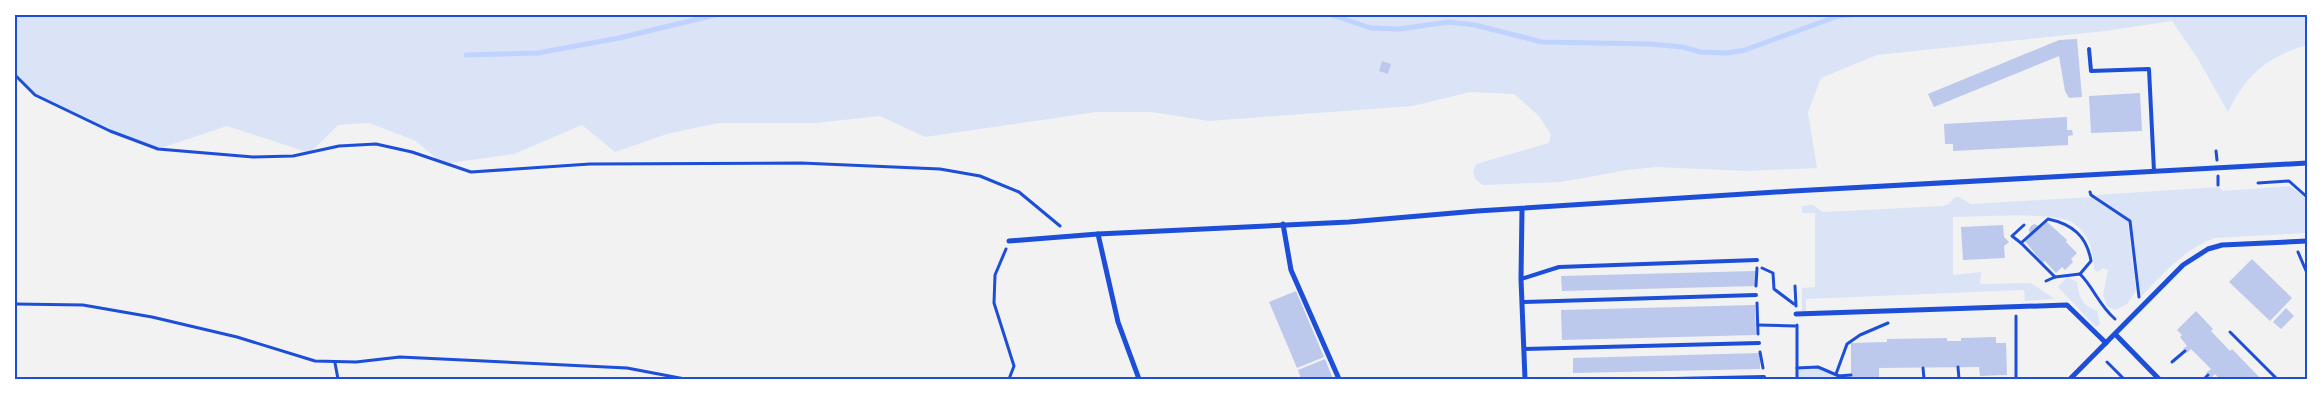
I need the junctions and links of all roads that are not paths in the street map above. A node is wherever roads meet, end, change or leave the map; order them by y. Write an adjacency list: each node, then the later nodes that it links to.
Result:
1 (2089, 49): 3 (lane)
2 (2307, 163): 3 (street)
3 (2154, 171): 4 (street)
4 (1522, 209): 5 (street); 10 (street)
5 (1283, 224): 6 (street); 20 (street)
6 (1098, 234): 7 (street); 19 (street)
7 (1009, 241)
8 (2307, 241): 14 (street)
9 (1757, 260): 10 (lane)
10 (1521, 278): 12 (street)
11 (1756, 295): 12 (lane)
12 (1522, 302): 17 (street)
13 (1796, 314): 16 (street)
14 (2115, 334): 16 (street); 24 (street)
15 (1759, 342): 17 (lane)
16 (2106, 342): 23 (street)
17 (1524, 349): 21 (street)
18 (1764, 377): 22 (lane)
19 (1139, 379)
20 (1339, 379)
21 (1525, 379)
22 (1674, 379)
23 (2070, 379)
24 (2159, 379)

